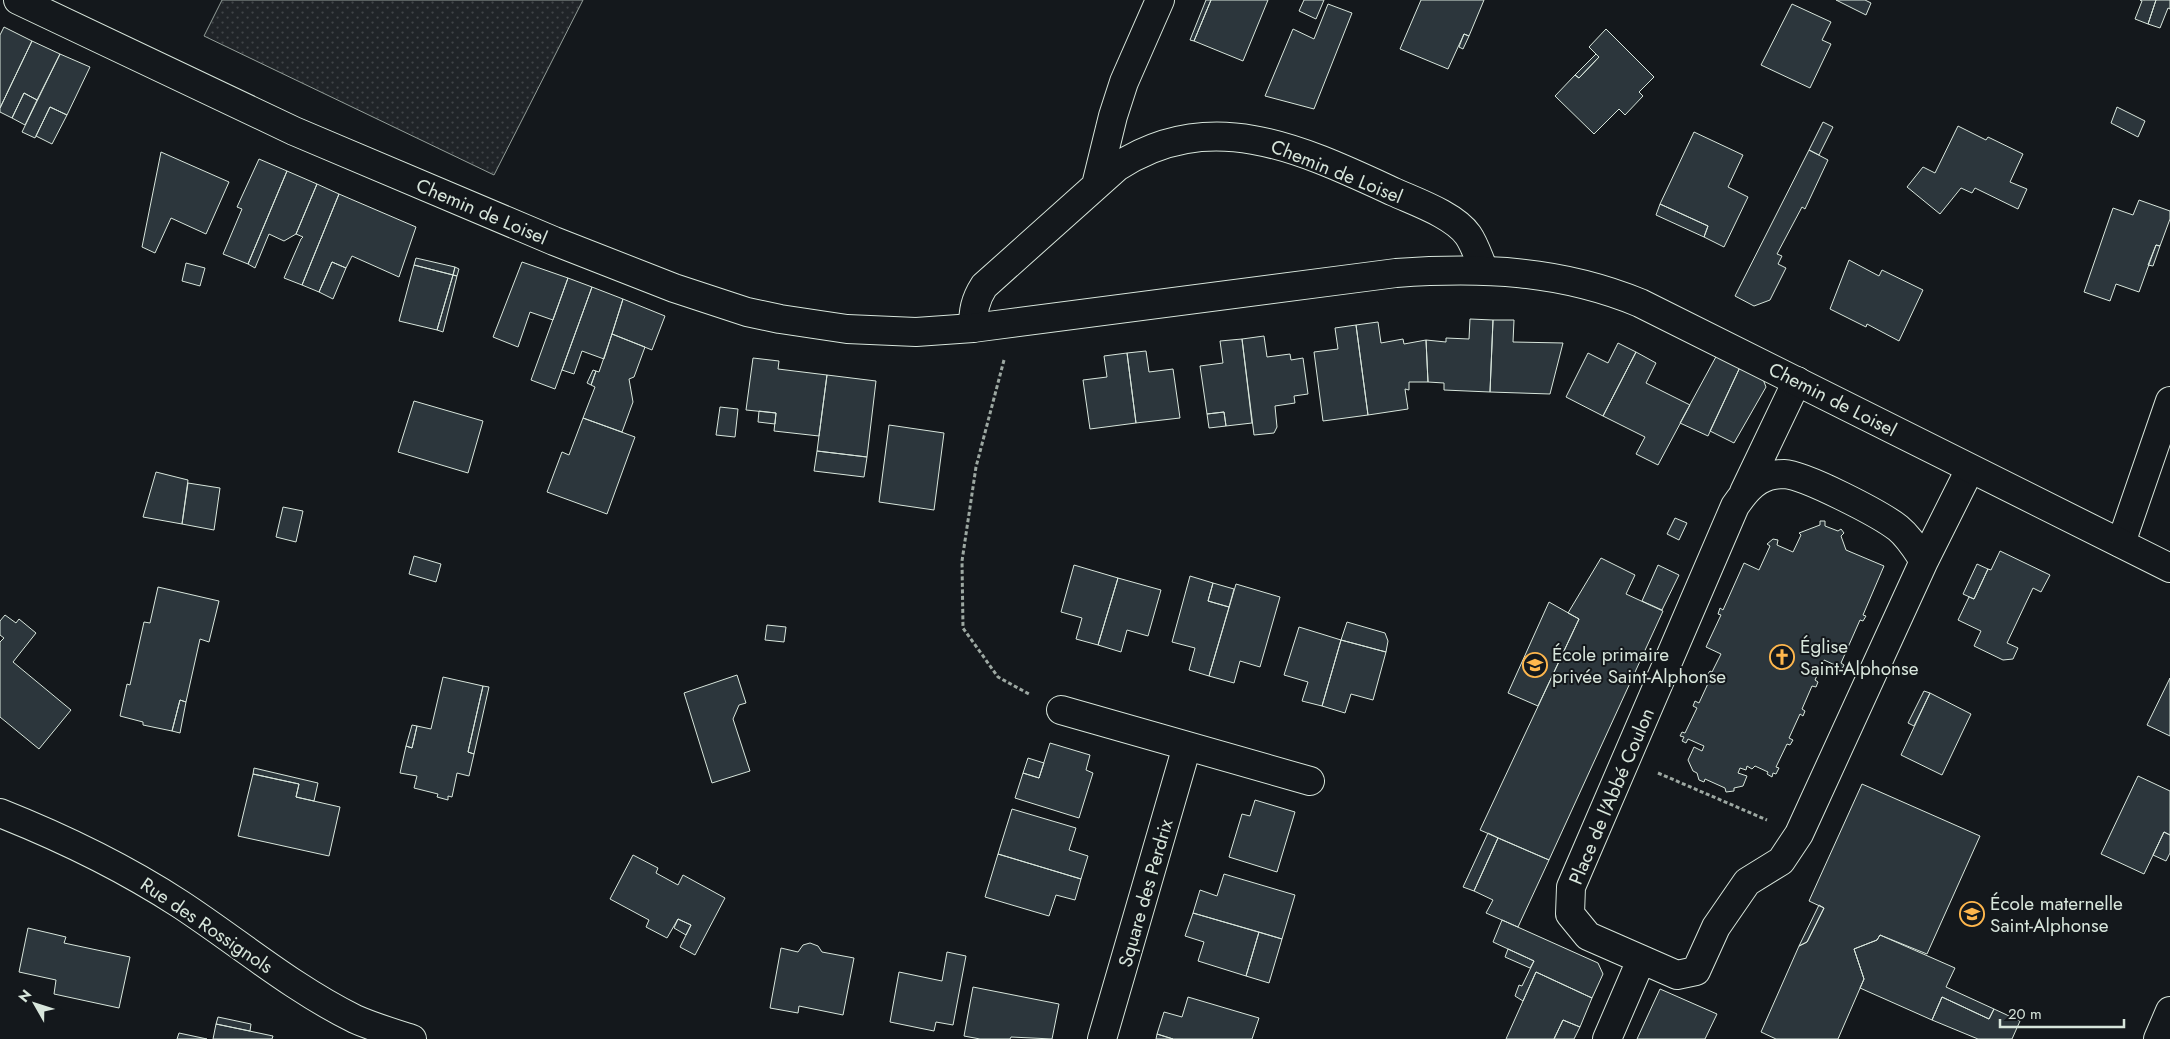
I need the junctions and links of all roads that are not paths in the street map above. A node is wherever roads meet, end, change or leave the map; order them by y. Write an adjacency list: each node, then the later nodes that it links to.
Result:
1 (18, 0): 5 (street, Chemin de Loisel)
2 (1160, 0): 3 (street)
3 (1096, 185): 4 (street, Chemin de Loisel); 5 (street, Chemin de Loisel)
4 (1484, 270): 5 (street, Chemin de Loisel); 6 (street, Chemin de Loisel)
5 (973, 328)
6 (1797, 381): 8 (street, Chemin de Loisel); 9 (street, Place de l'Abbé Coulon)
7 (2170, 401): 10 (street)
8 (1970, 469): 10 (street, Chemin de Loisel); 11 (street, Place de l'Abbé Coulon)
9 (1744, 492): 11 (street, Place de l'Abbé Coulon); 17 (street, Place de l'Abbé Coulon)
10 (2121, 543): 12 (street, Chemin de Loisel)
11 (1924, 560): 17 (street, Place de l'Abbé Coulon)
12 (2170, 568)
13 (1061, 710): 14 (street)
14 (1187, 746): 15 (street); 20 (street, Square des Perdrix)
15 (1310, 781)
16 (0, 814): 19 (street, Rue des Rossignols)
17 (1641, 960): 21 (street)
18 (2170, 1012): 22 (street)
19 (412, 1039)
20 (1102, 1039)
21 (1607, 1039)
22 (2158, 1039)

